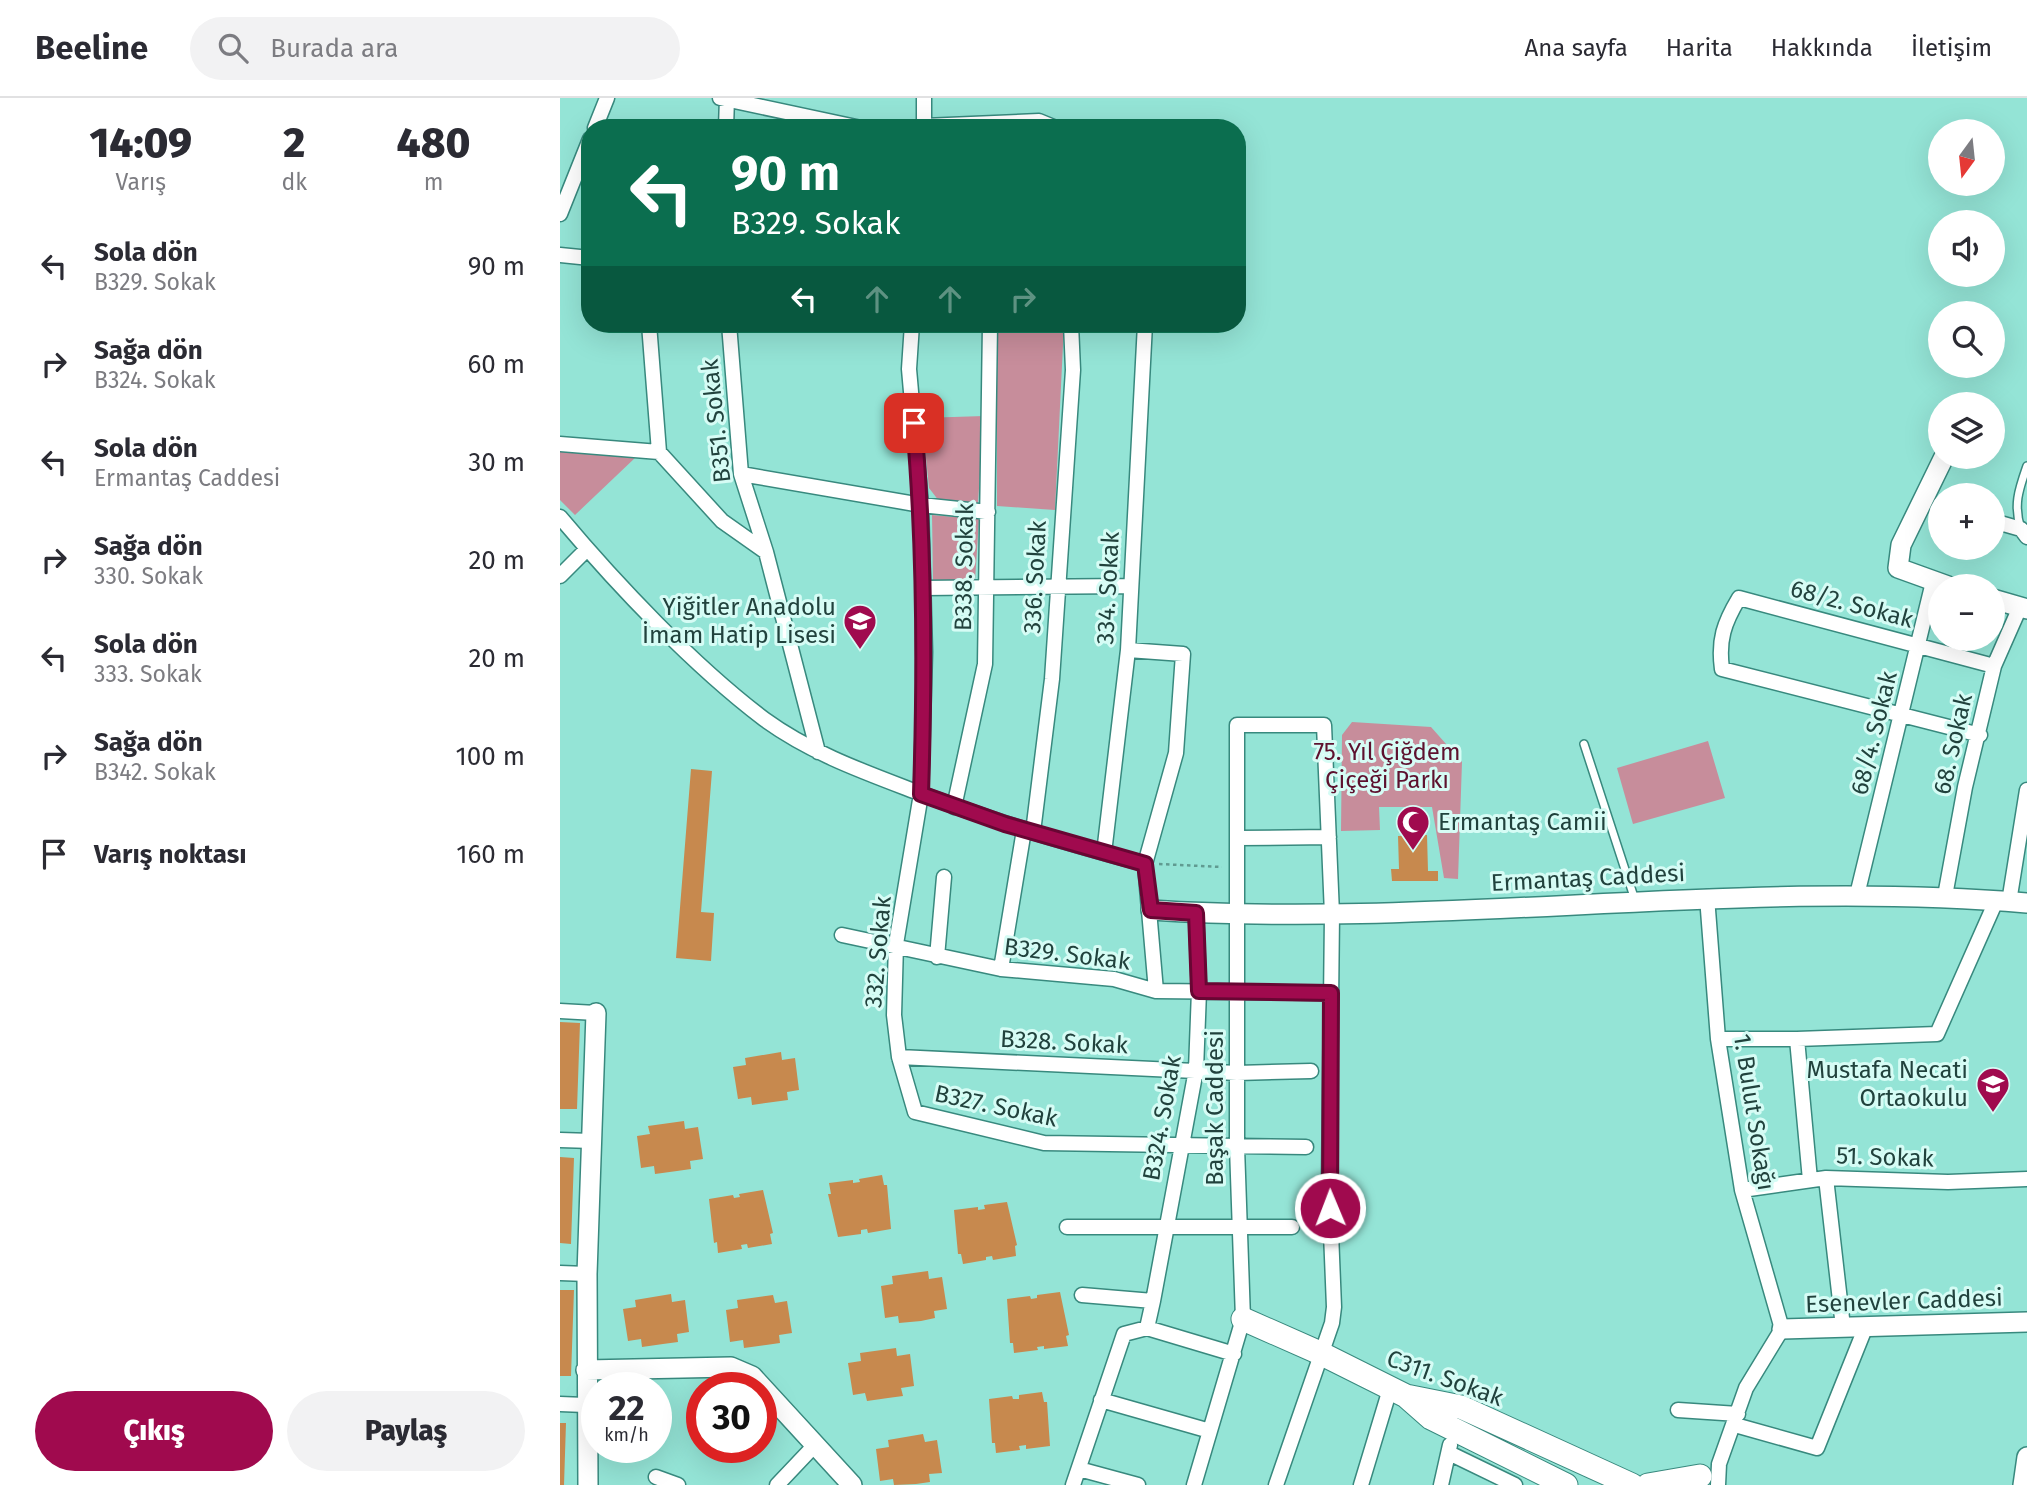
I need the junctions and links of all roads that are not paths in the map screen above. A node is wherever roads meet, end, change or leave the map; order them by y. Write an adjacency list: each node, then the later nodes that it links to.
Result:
1 (607, 98): 4 (street)
2 (924, 98): 7 (street)
3 (724, 99): 5 (street); 6 (street)
4 (599, 119)
5 (725, 119)
6 (818, 119)
7 (924, 119)
8 (581, 162): 9 (street)
9 (560, 214)
10 (560, 255): 11 (street)
11 (581, 257)
12 (650, 333): 19 (street)
13 (730, 333): 22 (street, B351. Sokak)
14 (911, 333): 23 (street, 332. Sokak)
15 (990, 333): 24 (street, B338. Sokak)
16 (1072, 333): 35 (street, 336. Sokak)
17 (1144, 333): 32 (street, 334. Sokak)
18 (560, 444): 19 (street)
19 (659, 452): 29 (street)
20 (2027, 466): 27 (lane)
21 (1938, 469): 31 (main road)
22 (741, 474): 23 (street); 29 (street, B351. Sokak)
23 (921, 505): 24 (street); 34 (street, 332. Sokak)
24 (988, 512): 33 (street, B338. Sokak)
25 (560, 517): 28 (street)
26 (2005, 526): 27 (street)
27 (2024, 533)
28 (587, 549): 30 (street); 45 (street)
29 (766, 552): 45 (street, B351. Sokak)
30 (560, 576)
31 (1928, 579)
32 (1129, 586): 35 (street); 40 (street, 334. Sokak)
33 (986, 587): 34 (street); 35 (street); 48 (street, B338. Sokak)
34 (923, 588): 47 (street, 332. Sokak)
35 (1057, 588): 49 (street, 336. Sokak)
36 (2005, 603): 37 (main road)
37 (2024, 608): 41 (street, 68. Sokak)
38 (1928, 617): 39 (street, 68/4. Sokak)
39 (1918, 645): 41 (street, 68/2. Sokak); 42 (street, 68/4. Sokak); 42 (street, 68/2. Sokak)
40 (1128, 650): 52 (street, 334. Sokak); 53 (street)
41 (1994, 666): 43 (street, 68. Sokak)
42 (1903, 714): 43 (street); 55 (street, 68/4. Sokak)
43 (1980, 735): 56 (street, 68. Sokak)
44 (1584, 744): 58 (lane)
45 (818, 752): 47 (street)
46 (2027, 790): 59 (street)
47 (921, 794): 48 (street); 65 (street, 332. Sokak)
48 (954, 807): 49 (street)
49 (1029, 831): 52 (street); 67 (street, 336. Sokak)
50 (1329, 837): 51 (street); 51 (street, Başak Caddesi); 62 (street)
51 (1238, 838): 63 (street, Başak Caddesi)
52 (1104, 853): 53 (street)
53 (1145, 864): 60 (street)
54 (944, 877): 66 (street)
55 (1857, 895): 56 (main road, Ermantaş Caddesi); 57 (main road, Ermantaş Caddesi)
56 (1945, 896): 59 (main road, Ermantaş Caddesi)
57 (1707, 897): 58 (main road, Ermantaş Caddesi); 74 (street, 1. Bulut Sokağı)
58 (1635, 901): 62 (main road, Ermantaş Caddesi)
59 (2011, 902): 75 (street)
60 (1151, 910): 61 (main road, Ermantaş Caddesi); 68 (street)
61 (1196, 913): 63 (main road, Ermantaş Caddesi); 69 (street, B324. Sokak)
62 (1332, 914): 63 (main road, Ermantaş Caddesi); 71 (street)
63 (1238, 915): 70 (street, Başak Caddesi)
64 (842, 935): 65 (street, B329. Sokak)
65 (896, 944): 66 (street, B329. Sokak); 76 (street, 332. Sokak)
66 (937, 957): 67 (street, B329. Sokak)
67 (1001, 970): 68 (street, B329. Sokak)
68 (1156, 990): 69 (street, B329. Sokak)
69 (1199, 991): 70 (street, B329. Sokak); 77 (street, B324. Sokak)
70 (1238, 993): 71 (street, B329. Sokak); 79 (street, Başak Caddesi)
71 (1331, 993): 104 (street)
72 (560, 1011): 73 (street)
73 (596, 1013): 82 (main road)
74 (1718, 1039): 75 (street); 89 (street, 1. Bulut Sokağı)
75 (1797, 1039): 88 (street)
76 (899, 1057): 77 (street, B328. Sokak); 80 (street, 332. Sokak)
77 (1196, 1070): 79 (street, B328. Sokak); 83 (street, B324. Sokak)
78 (1311, 1071): 79 (street, B328. Sokak)
79 (1237, 1073): 84 (street, Başak Caddesi)
80 (915, 1112): 83 (street, B327. Sokak)
81 (560, 1140): 82 (street)
82 (592, 1141): 95 (main road)
83 (1182, 1145): 84 (street, B327. Sokak); 92 (street, B324. Sokak)
84 (1237, 1147): 85 (street, B327. Sokak); 93 (street, Başak Caddesi)
85 (1306, 1147)
86 (1826, 1178): 87 (street, 51. Sokak); 88 (street, 51. Sokak); 101 (street)
87 (2027, 1179)
88 (1810, 1180): 89 (street, 51. Sokak)
89 (1742, 1190): 103 (street, 1. Bulut Sokağı)
90 (1067, 1227): 92 (street)
91 (1292, 1227): 93 (street)
92 (1166, 1228): 93 (street); 97 (street, B324. Sokak)
93 (1238, 1228): 98 (street, Başak Caddesi)
94 (560, 1273): 95 (street)
95 (587, 1274): 106 (main road)
96 (1082, 1295): 97 (street)
97 (1153, 1301): 102 (street, B324. Sokak)
98 (1243, 1320): 104 (main road, C311. Sokak); 105 (street, Başak Caddesi)
99 (2027, 1322): 100 (main road, Esenevler Caddesi)
100 (1866, 1326): 101 (main road, Esenevler Caddesi); 114 (street)
101 (1843, 1327): 103 (main road, Esenevler Caddesi)
102 (1147, 1328): 105 (street); 109 (street)
103 (1782, 1329): 114 (street)
104 (1321, 1353): 108 (main road, C311. Sokak); 131 (street)
105 (1234, 1354): 116 (street, Başak Caddesi)
106 (586, 1370): 107 (main road)
107 (743, 1372)
108 (1398, 1392): 115 (main road); 132 (street); 136 (main road, C311. Sokak)
109 (1101, 1400): 116 (street); 121 (street)
110 (560, 1404): 111 (street)
111 (581, 1405)
112 (1678, 1410): 114 (street)
113 (777, 1412): 117 (main road)
114 (1737, 1420): 123 (street)
115 (1454, 1429): 118 (street); 135 (main road)
116 (1210, 1431): 130 (street, Başak Caddesi)
117 (814, 1447): 126 (street); 127 (main road)
118 (1449, 1452): 133 (street); 134 (street)
119 (2027, 1457): 138 (main road)
120 (587, 1463): 124 (main road)
121 (1079, 1469): 128 (street); 129 (street)
122 (656, 1477): 125 (street)
123 (1708, 1477): 137 (main road)
124 (588, 1485)
125 (678, 1485)
126 (776, 1485)
127 (852, 1485)
128 (1073, 1485)
129 (1138, 1485)
130 (1194, 1485)
131 (1276, 1485)
132 (1361, 1485)
133 (1441, 1485)
134 (1515, 1485)
135 (1566, 1485)
136 (1631, 1485)
137 (1648, 1485)
138 (2023, 1485)

